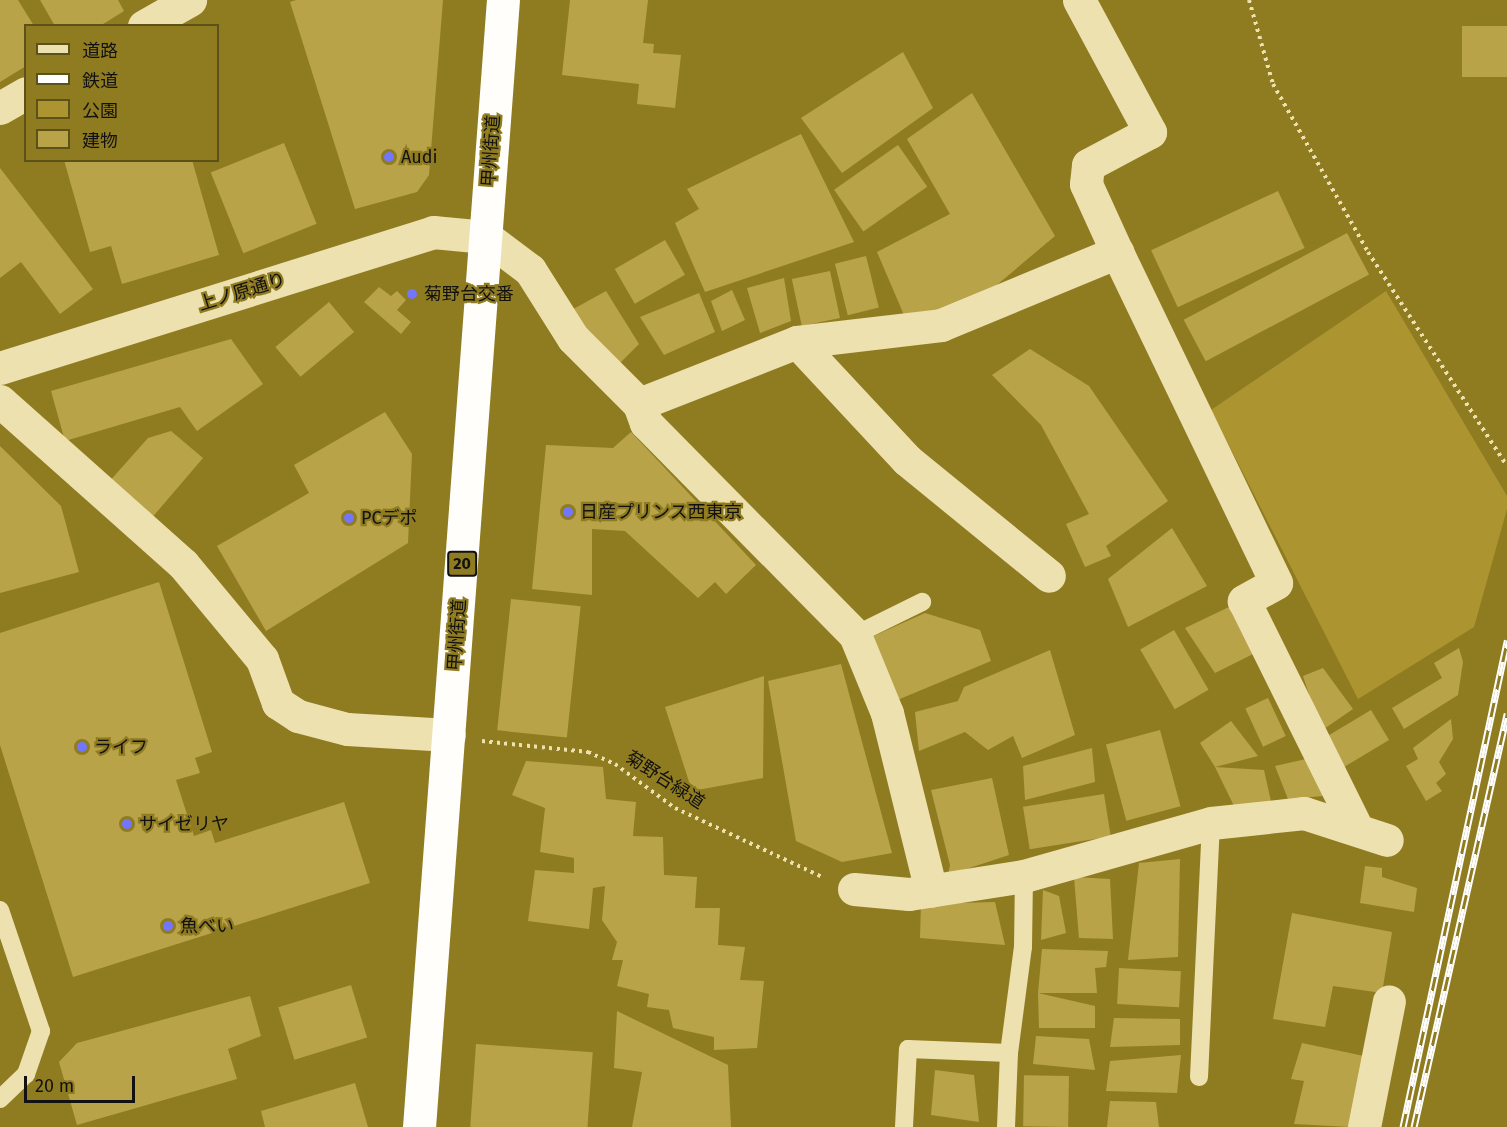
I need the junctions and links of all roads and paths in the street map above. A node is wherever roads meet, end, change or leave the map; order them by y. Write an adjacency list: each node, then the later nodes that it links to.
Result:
1 (190, 0): 5 (street)
2 (503, 0): 8 (highway, 甲州街道 / 20)
3 (1079, 0): 9 (street)
4 (1249, 0): 14 (path)
5 (148, 24)
6 (24, 94): 7 (street)
7 (0, 108)
8 (486, 237): 11 (street, 上ノ原通り); 13 (street); 18 (highway, 甲州街道 / 20)
9 (1117, 252): 10 (street); 20 (street)
10 (797, 342): 13 (street); 15 (street)
11 (0, 368)
12 (0, 401): 18 (street)
13 (639, 404): 17 (street)
14 (1507, 466)
15 (1048, 576)
16 (922, 602): 17 (lane)
17 (855, 635): 24 (street)
18 (449, 735): 23 (path, 菊野台緑道); 30 (highway, 甲州街道 / 20)
19 (1211, 823): 20 (street); 22 (street); 28 (lane)
20 (1356, 827): 21 (street)
21 (1387, 840)
22 (1024, 876): 24 (street); 27 (lane)
23 (854, 889): 24 (street)
24 (931, 891)
25 (0, 910): 29 (lane)
26 (1389, 1001): 33 (street)
27 (1009, 1053): 31 (lane); 32 (lane)
28 (1199, 1077)
29 (0, 1099)
30 (419, 1127)
31 (904, 1127)
32 (1006, 1127)
33 (1364, 1127)

